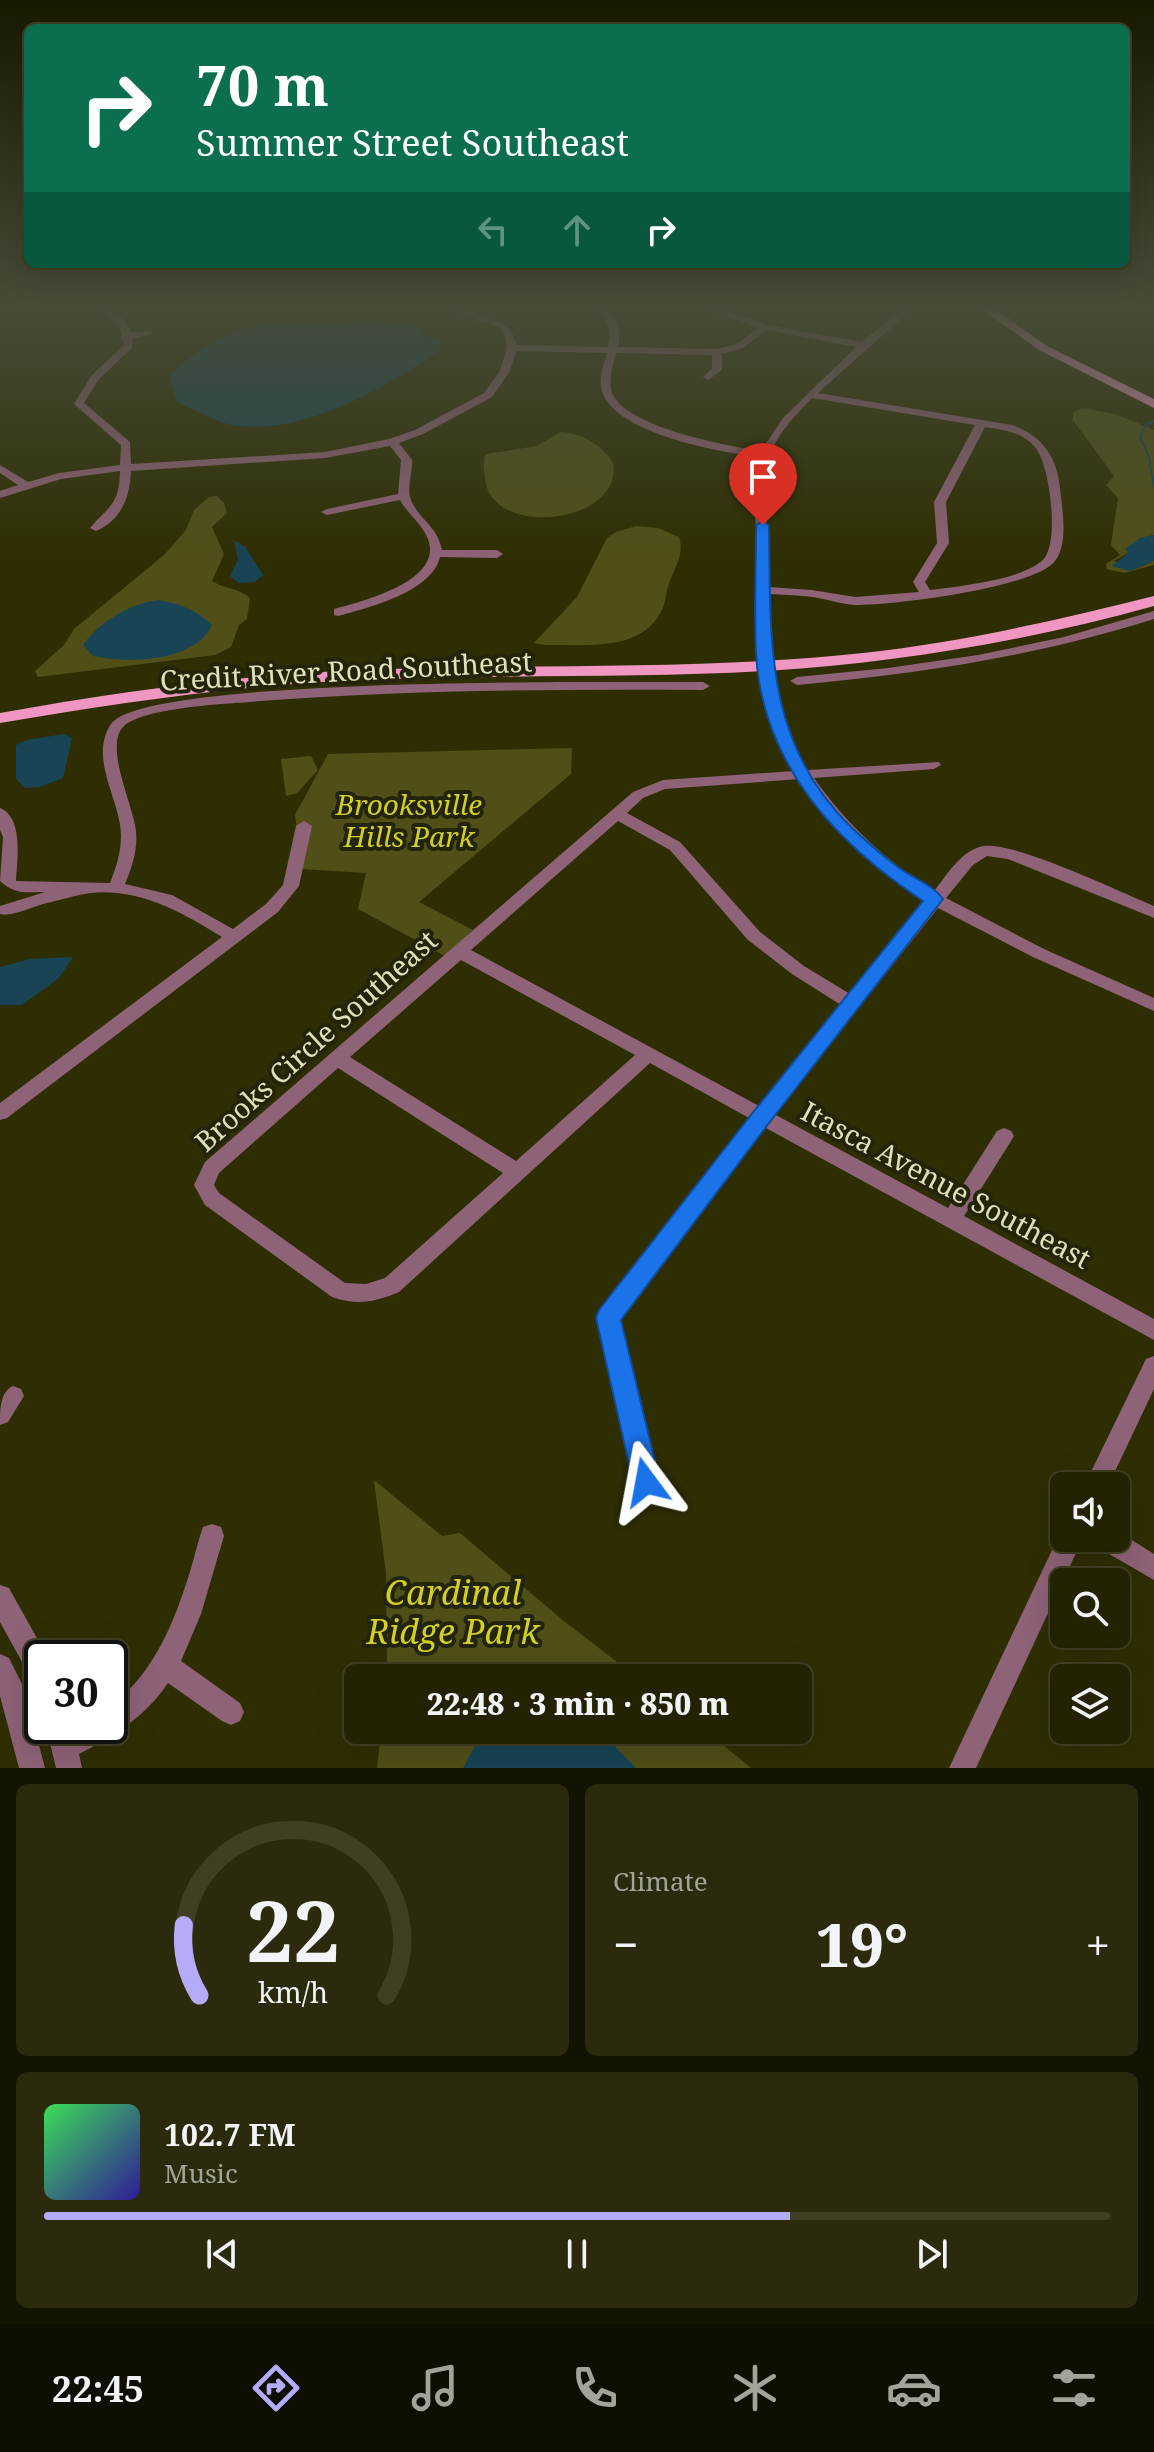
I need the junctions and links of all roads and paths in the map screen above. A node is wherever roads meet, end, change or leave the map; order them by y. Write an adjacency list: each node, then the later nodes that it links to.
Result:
1 (86, 392): 15 (street)
2 (490, 392): 12 (street)
3 (609, 392): 9 (street)
4 (815, 392): 7 (street)
5 (1132, 392): 8 (main road)
6 (1134, 392): 8 (main road)
7 (811, 395): 11 (street); 13 (street)
8 (1154, 402)
9 (615, 406): 10 (street); 13 (street)
10 (599, 409)
11 (981, 424): 25 (street); 25 (street)
12 (392, 442): 15 (street); 18 (street)
13 (765, 455): 23 (street)
14 (0, 468): 16 (street)
15 (123, 469): 16 (street); 20 (street)
16 (25, 485): 17 (street)
17 (0, 495)
18 (403, 496): 19 (street); 21 (street)
19 (327, 512)
20 (96, 528)
21 (436, 553): 22 (street); 27 (street)
22 (497, 554)
23 (763, 590): 25 (street); 29 (street)
24 (1154, 590): 29 (main road)
25 (926, 594)
26 (1154, 601): 29 (main road)
27 (338, 612)
28 (1154, 615): 30 (street)
29 (765, 660): 32 (main road); 33 (main road); 35 (street)
30 (797, 681)
31 (703, 686): 40 (street, Credit River Road Southeast)
32 (0, 707)
33 (0, 718)
34 (934, 765): 35 (street, Brooks Circle Southeast)
35 (800, 774): 37 (street, Brooks Circle Southeast); 42 (street)
36 (0, 813): 39 (street)
37 (615, 813): 46 (street, Brooks Circle Southeast); 47 (street)
38 (304, 826): 45 (street)
39 (7, 882): 41 (street); 43 (street)
40 (116, 887): 41 (street); 45 (street)
41 (90, 888): 43 (street)
42 (934, 899): 44 (street); 47 (street); 48 (street)
43 (2, 912)
44 (1154, 912)
45 (234, 937): 51 (street)
46 (459, 951): 49 (street, Itasca Avenue Southeast); 50 (street, Brooks Circle Southeast)
47 (852, 1003): 52 (street)
48 (1154, 1005)
49 (647, 1055): 52 (street, Itasca Avenue Southeast); 54 (street, Brooks Circle Southeast)
50 (337, 1058): 54 (street); 54 (street, Brooks Circle Southeast)
51 (0, 1113)
52 (761, 1117): 55 (street, Itasca Avenue Southeast); 59 (street)
53 (1004, 1136): 55 (street)
54 (518, 1172)
55 (951, 1220): 56 (street, Itasca Avenue Southeast)
56 (1154, 1330)
57 (1154, 1366): 58 (street)
58 (1103, 1472)
59 (646, 1482)
60 (212, 1536): 66 (street)
61 (1065, 1552): 70 (street)
62 (1128, 1552): 63 (street)
63 (1154, 1568)
64 (0, 1597): 65 (street)
65 (24, 1640)
66 (163, 1664): 68 (street); 69 (street)
67 (0, 1667): 71 (street)
68 (128, 1708)
69 (231, 1712)
70 (967, 1766)
71 (32, 1768)

